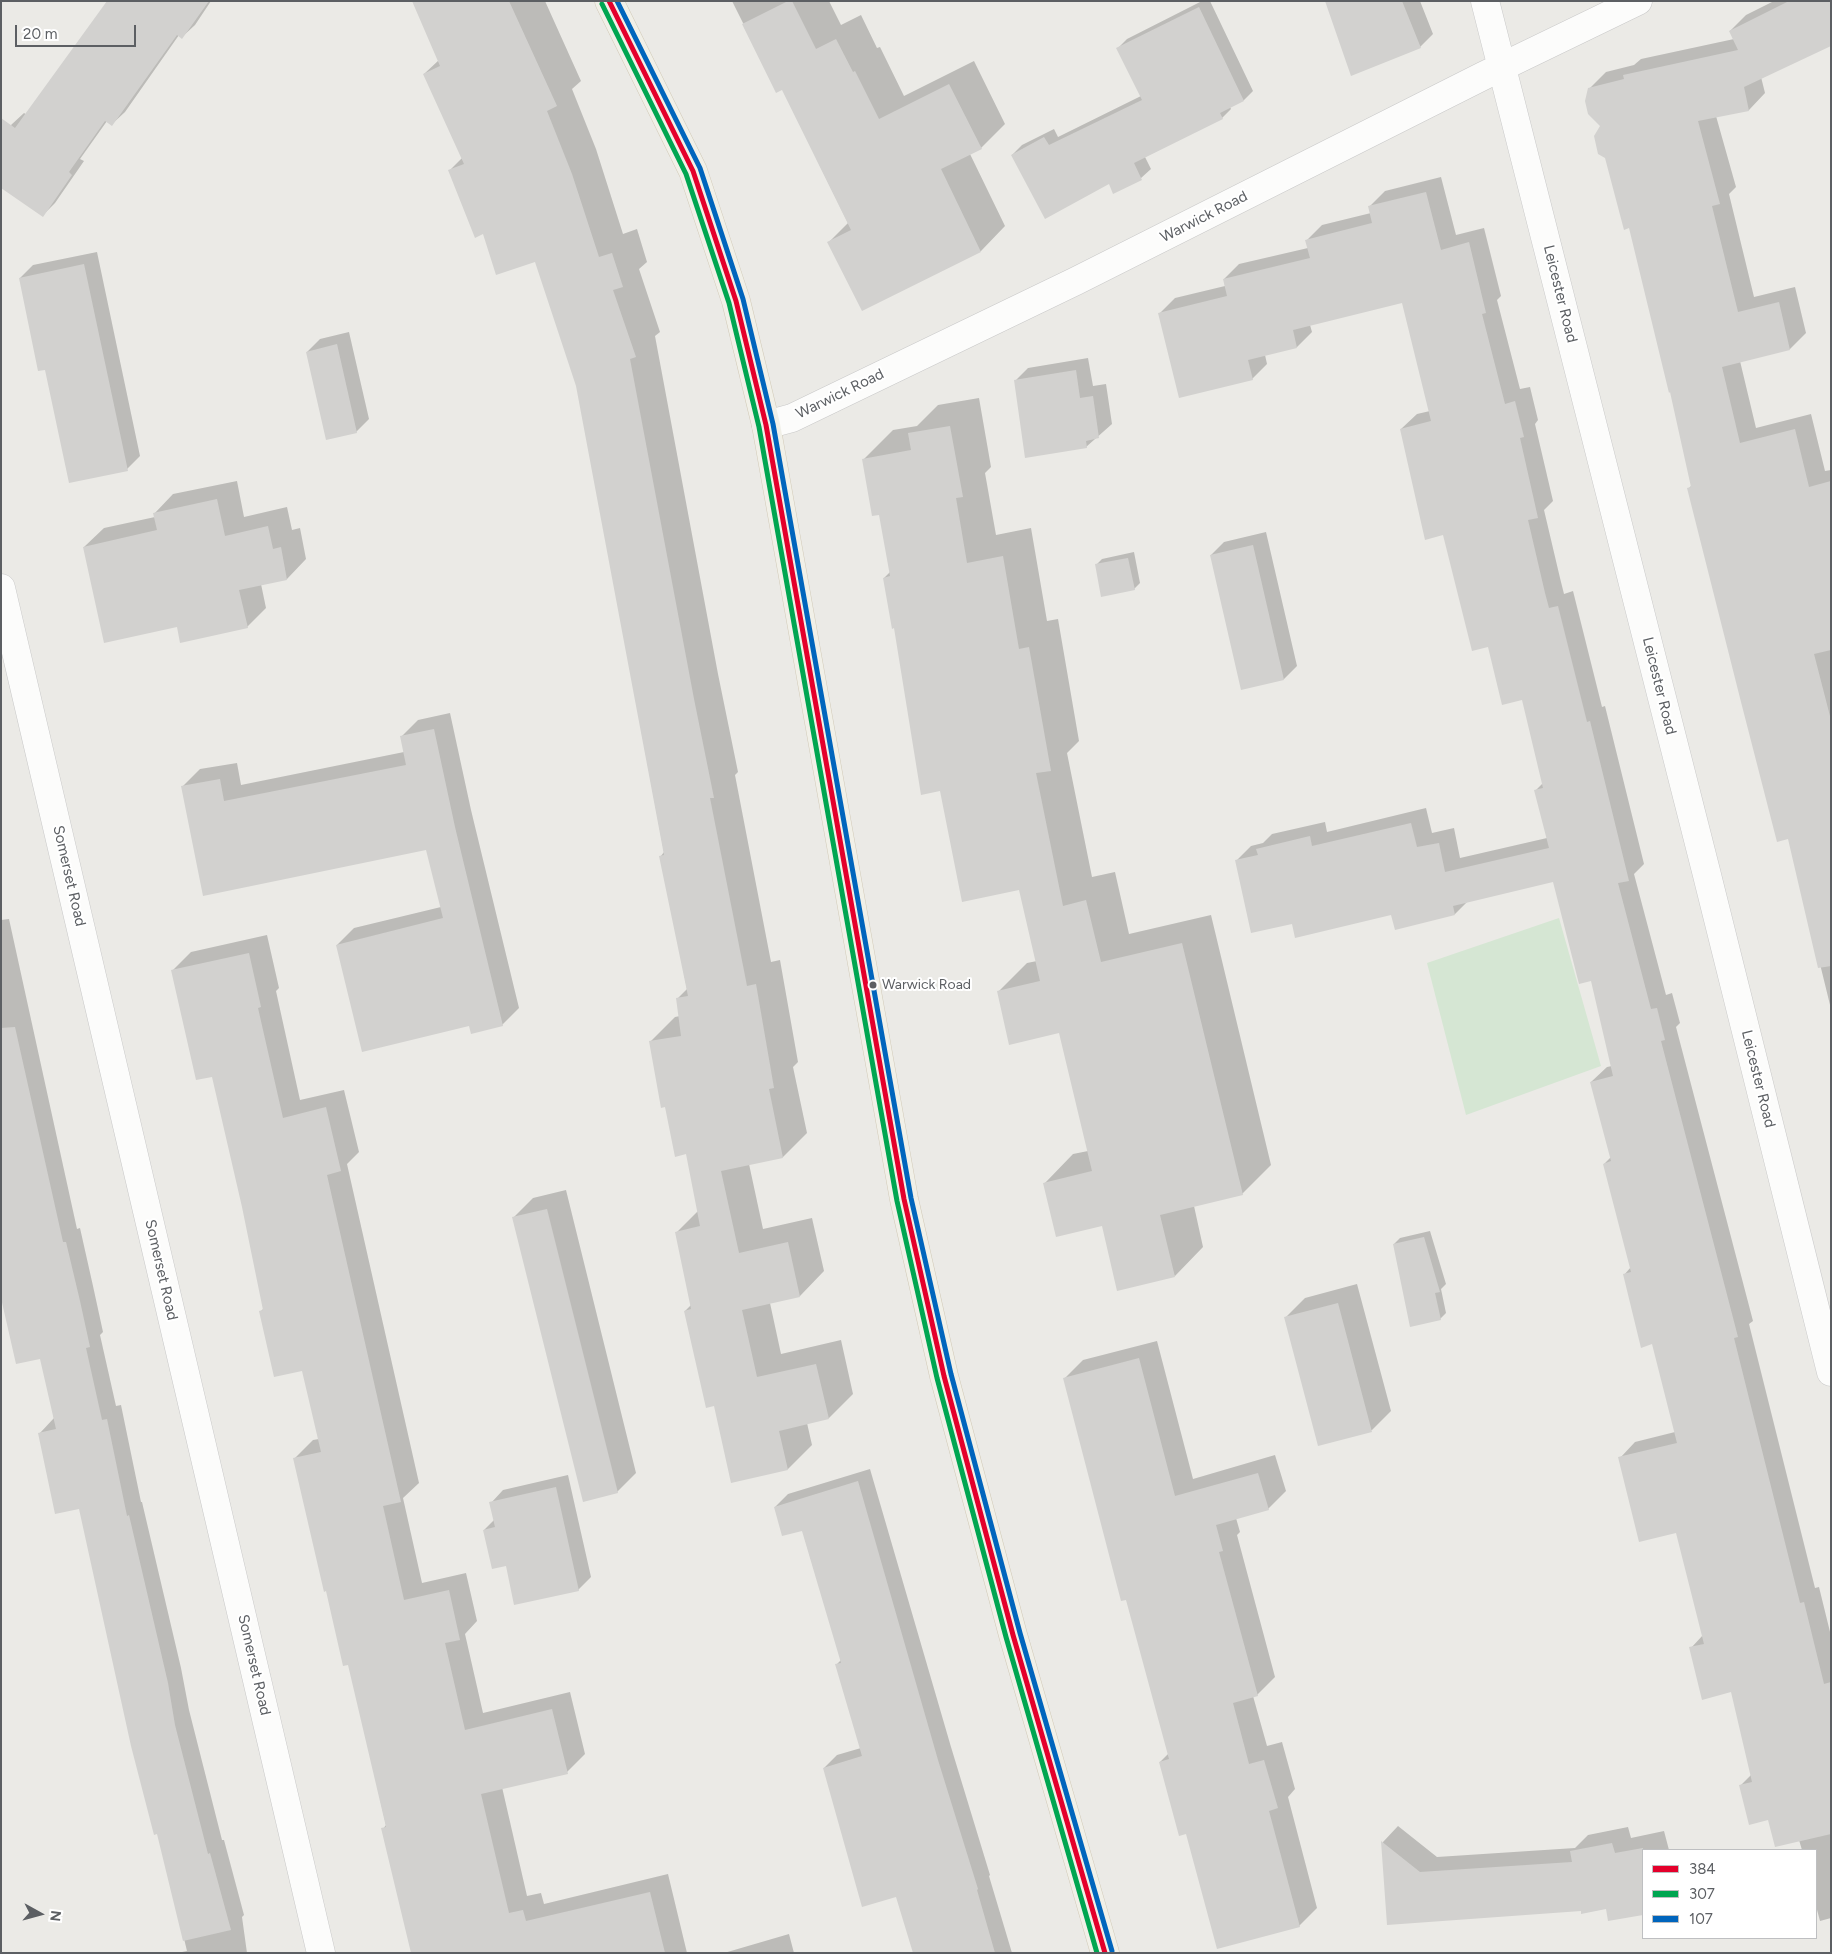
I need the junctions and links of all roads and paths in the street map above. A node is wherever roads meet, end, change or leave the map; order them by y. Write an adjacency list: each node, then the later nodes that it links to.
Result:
1 (609, 1): 5 (main road)
2 (1485, 1): 4 (street, Leicester Road)
3 (1638, 1): 4 (street, Warwick Road)
4 (1502, 67): 5 (street, Warwick Road); 7 (street, Leicester Road)
5 (766, 425): 9 (main road)
6 (1, 588): 8 (street, Somerset Road)
7 (1831, 1372)
8 (322, 1953)
9 (1105, 1953)

